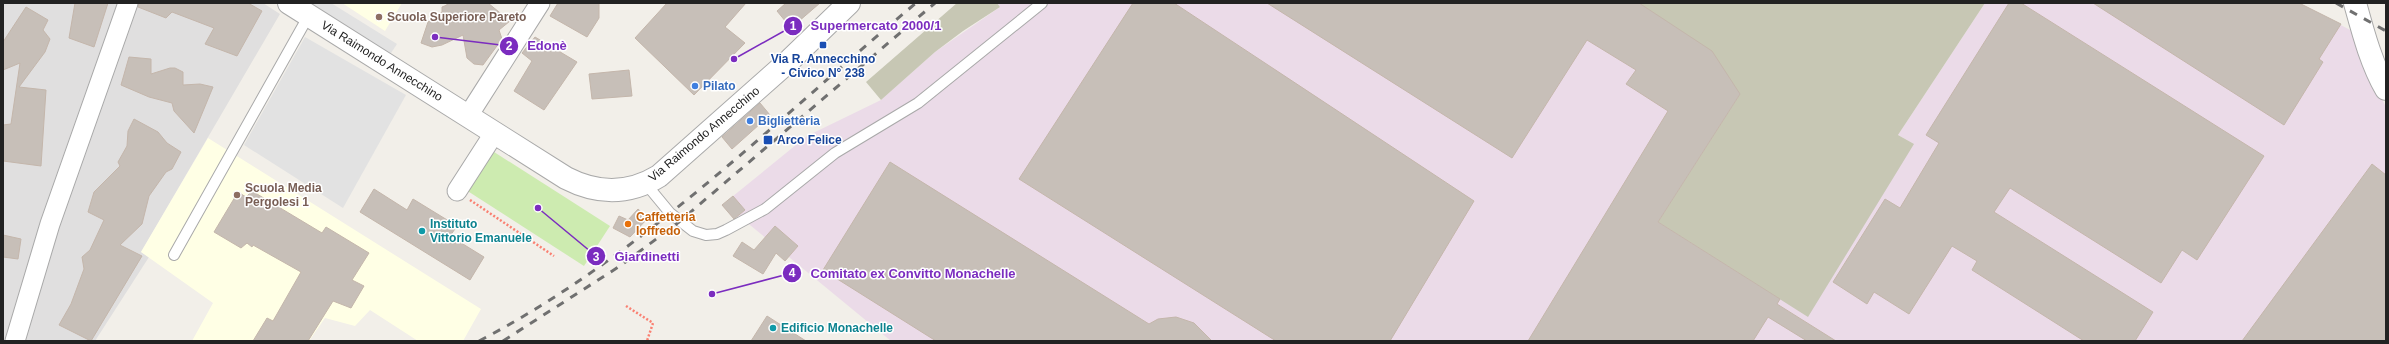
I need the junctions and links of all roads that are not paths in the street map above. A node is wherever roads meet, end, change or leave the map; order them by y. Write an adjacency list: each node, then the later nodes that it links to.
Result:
1 (128, 3): 14 (street)
2 (289, 3): 7 (street, Via Raimondo Annecchino)
3 (540, 3): 9 (street)
4 (849, 3): 11 (street, Via Raimondo Annecchino)
5 (1042, 3): 11 (lane)
6 (2355, 3): 8 (street)
7 (308, 15): 9 (street, Via Raimondo Annecchino); 13 (lane)
8 (2386, 89)
9 (468, 116): 10 (street, Via Raimondo Annecchino)
10 (495, 132): 11 (street, Via Raimondo Annecchino); 12 (street)
11 (646, 184)
12 (457, 191)
13 (174, 255)
14 (15, 341)

